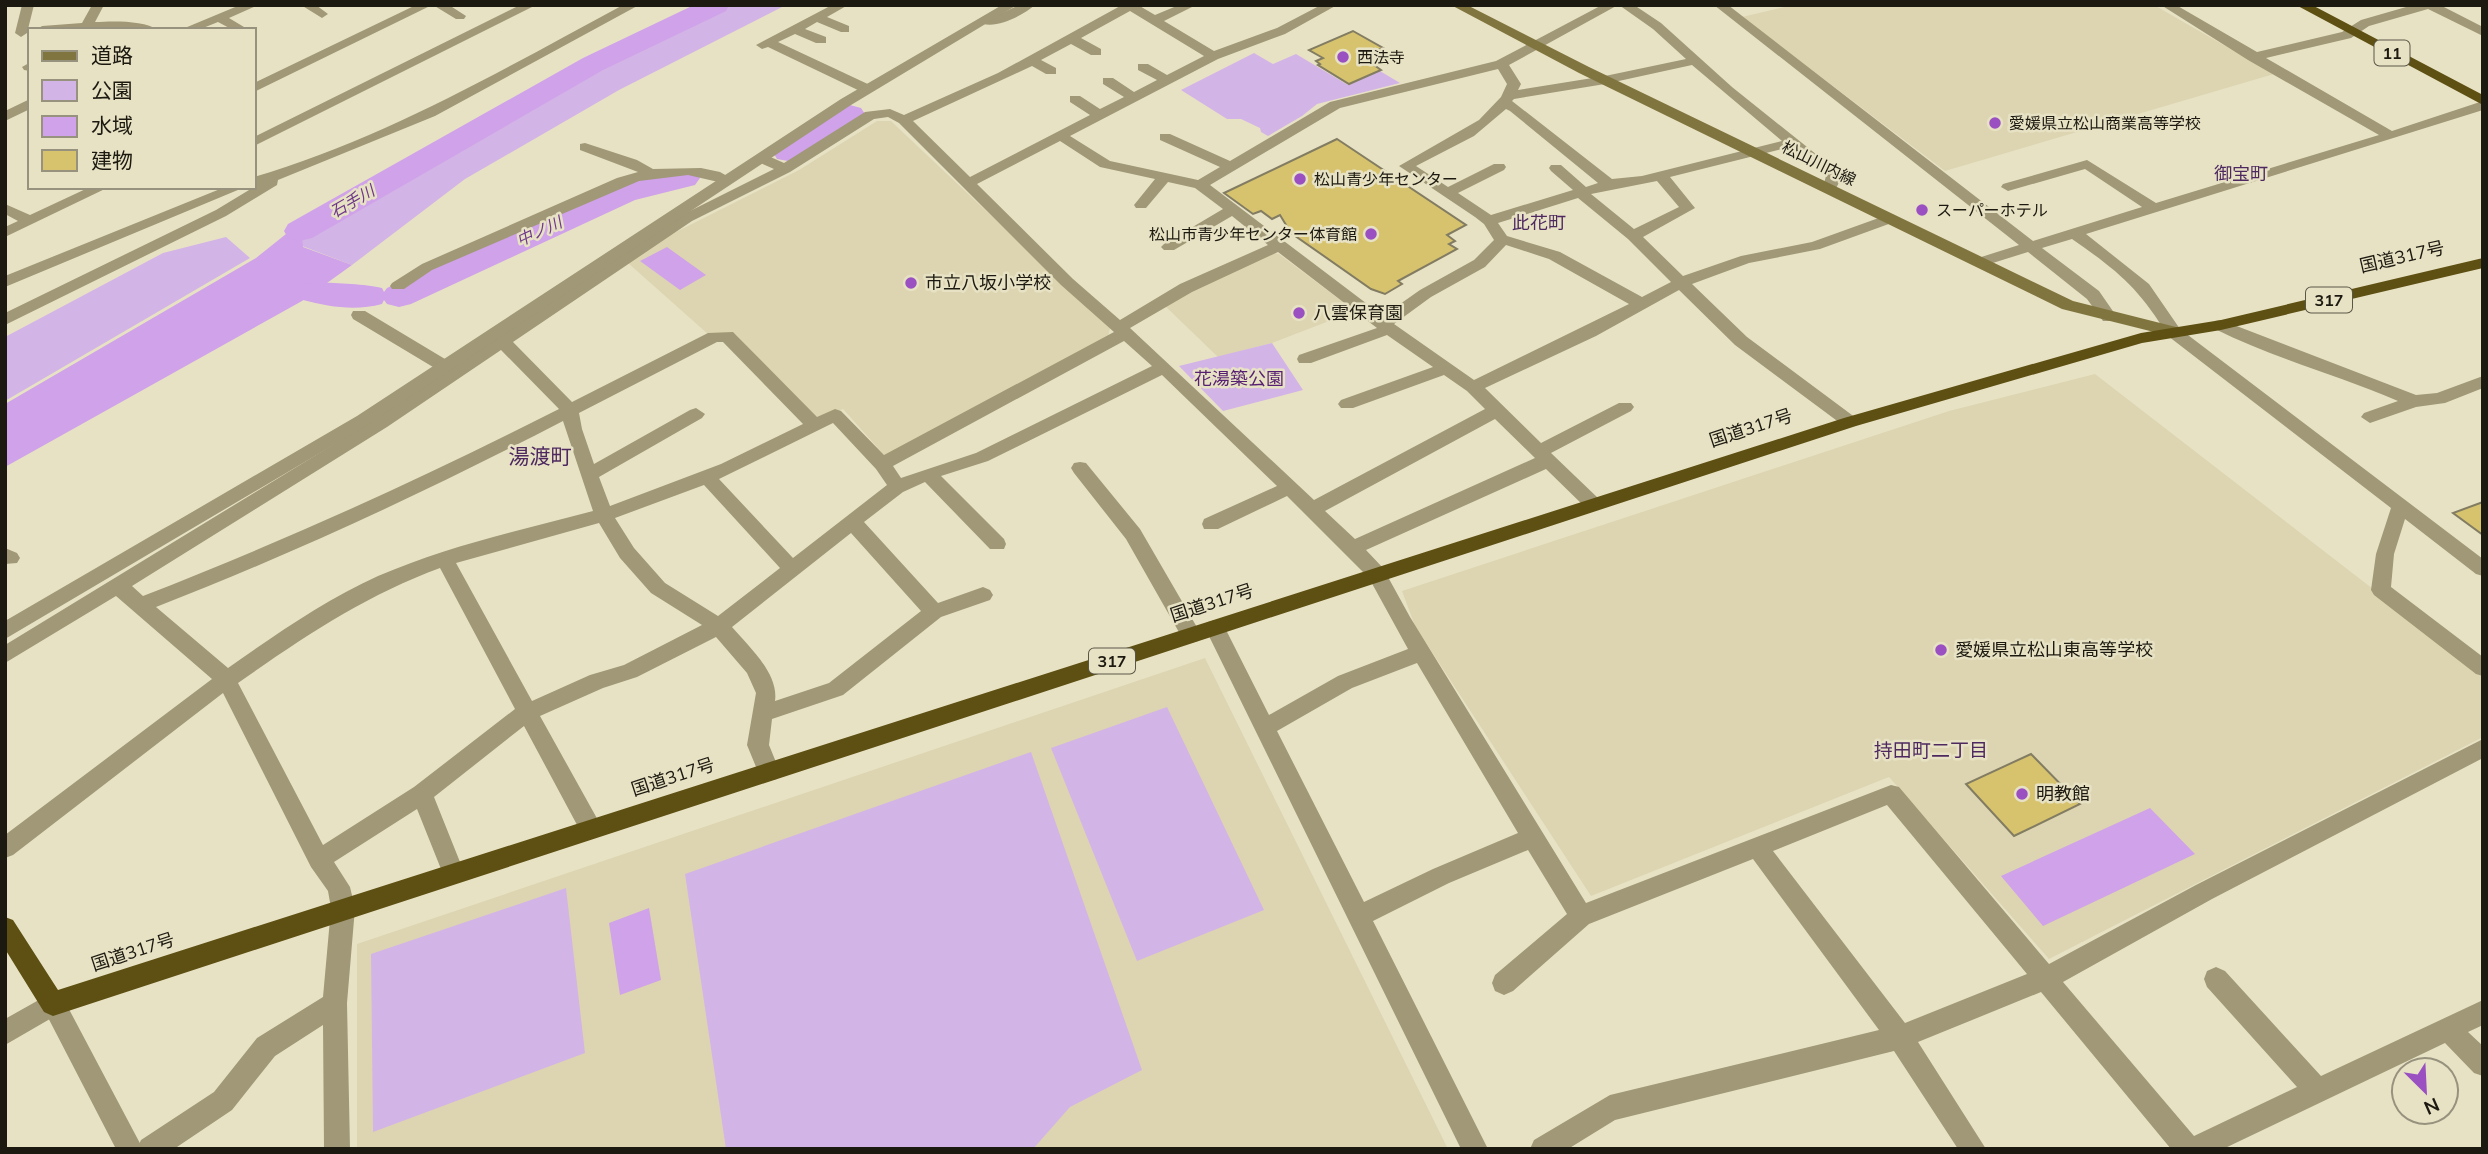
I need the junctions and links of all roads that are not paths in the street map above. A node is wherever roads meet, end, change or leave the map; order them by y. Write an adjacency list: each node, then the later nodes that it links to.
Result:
1 (28, 5): 39 (street)
2 (98, 5): 30 (street)
3 (252, 5): 25 (street)
4 (307, 5): 23 (street)
5 (426, 5): 56 (street)
6 (439, 5): 24 (street)
7 (530, 5): 70 (street)
8 (633, 5): 80 (street)
9 (842, 5): 26 (street)
10 (1011, 5): 28 (street)
11 (1029, 5): 28 (street)
12 (1190, 5): 27 (street)
13 (1331, 5): 45 (street)
14 (1457, 5): 43 (main road, 松山川内線)
15 (1612, 5): 43 (street)
16 (1625, 5): 48 (street)
17 (1720, 5): 106 (street)
18 (2167, 5): 46 (street)
19 (2302, 5): 37 (highway, 11)
20 (2330, 5): 29 (highway, 11)
21 (2429, 5): 29 (street); 38 (street)
22 (1130, 6): 27 (street); 41 (street)
23 (322, 14)
24 (460, 16)
25 (219, 18): 33 (street); 34 (street)
26 (817, 18): 35 (street); 36 (street)
27 (1155, 20): 45 (street)
28 (983, 21): 57 (street)
29 (2365, 23): 37 (street); 55 (highway, 11)
30 (86, 24): 31 (street); 32 (street)
31 (57, 28)
32 (129, 28)
33 (192, 28)
34 (239, 28)
35 (795, 29): 42 (street); 57 (street)
36 (845, 29)
37 (2350, 31): 46 (street); 61 (highway, 11)
38 (2483, 32)
39 (26, 33): 40 (street)
40 (5, 36)
41 (1071, 37): 44 (street); 47 (street)
42 (821, 40)
43 (1533, 45): 49 (street); 53 (main road, 松山川内線)
44 (1096, 52)
45 (1213, 56): 52 (street)
46 (2253, 57): 68 (street)
47 (1031, 60): 51 (street); 65 (street)
48 (1695, 61): 53 (street); 71 (street)
49 (1501, 64): 60 (street); 76 (street)
50 (1143, 67): 52 (street)
51 (1051, 71)
52 (1166, 80): 58 (street)
53 (1605, 80): 60 (street); 74 (main road, 松山川内線)
54 (1108, 81): 58 (street)
55 (2483, 86)
56 (256, 87)
57 (867, 89): 75 (street)
58 (1133, 97): 63 (street)
59 (1075, 99): 63 (street)
60 (1508, 99): 87 (street); 93 (street)
61 (2483, 103): 68 (street)
62 (28, 104): 64 (street)
63 (1099, 114): 67 (street)
64 (7, 116): 66 (street)
65 (904, 120): 79 (street); 86 (street)
66 (26, 122)
67 (1059, 135): 83 (street); 86 (street)
68 (2391, 136): 97 (street)
69 (1165, 137): 76 (street)
70 (256, 141)
71 (1793, 142): 74 (street); 89 (street)
72 (585, 146): 81 (street)
73 (619, 146): 81 (street)
74 (1757, 152): 82 (street); 89 (main road, 松山川内線)
75 (761, 158): 79 (street); 84 (street)
76 (1229, 166): 88 (street)
77 (1499, 167): 93 (street)
78 (1556, 168): 94 (street)
79 (785, 169): 122 (street)
80 (291, 171): 85 (street); 117 (street)
81 (656, 173): 84 (street); 113 (street)
82 (1661, 176): 87 (street); 104 (street)
83 (1165, 177): 88 (street); 95 (street)
84 (727, 180): 124 (street)
85 (256, 181)
86 (969, 183): 120 (street)
87 (1609, 184): 94 (street)
88 (1200, 185): 98 (street)
89 (1830, 187): 99 (main road, 松山川内線)
90 (2008, 187): 97 (street)
91 (98, 189): 100 (street)
92 (232, 189): 111 (street)
93 (1448, 192): 101 (street)
94 (1581, 192): 101 (street); 104 (street)
95 (1141, 205)
96 (5, 208): 100 (street)
97 (2153, 208): 102 (street)
98 (1231, 210): 107 (street); 108 (street)
99 (1892, 218): 109 (main road, 松山川内線); 112 (street)
100 (30, 221): 103 (street)
101 (1489, 221): 105 (street)
102 (2073, 232): 106 (street); 121 (street)
103 (5, 233)
104 (1633, 236): 112 (street)
105 (1502, 240): 114 (street); 119 (street)
106 (2029, 245): 109 (street); 116 (street)
107 (1278, 246): 119 (street); 120 (street)
108 (1169, 247)
109 (1980, 262): 116 (main road, 松山川内線)
110 (2483, 263): 118 (highway, 国道317号 / 317)
111 (5, 282)
112 (1682, 282): 114 (street); 136 (street)
113 (398, 286)
114 (1641, 304): 128 (street)
115 (359, 315): 124 (street)
116 (2109, 317): 121 (main road, 松山川内線)
117 (5, 320)
118 (2221, 325): 121 (highway, 国道317号 / 317); 129 (street)
119 (1386, 327): 123 (street); 126 (street)
120 (1122, 330): 125 (street); 139 (street)
121 (2174, 332): 136 (highway, 国道317号 / 317); 147 (street)
122 (502, 341): 132 (street); 158 (street)
123 (1305, 359)
124 (444, 366): 164 (street)
125 (1164, 368): 141 (street); 145 (street)
126 (1447, 368): 128 (street); 130 (street)
127 (2483, 382): 129 (street)
128 (1474, 387): 133 (street)
129 (2414, 401): 135 (street)
130 (1347, 404)
131 (1625, 407): 138 (street)
132 (570, 410): 137 (street); 142 (street); 160 (street)
133 (1498, 410): 138 (street); 148 (street)
134 (696, 414): 142 (street)
135 (2370, 417)
136 (1850, 422): 146 (highway, 国道317号 / 317)
137 (816, 425): 139 (street); 143 (street)
138 (1542, 456): 146 (street); 153 (street)
139 (882, 464): 144 (street)
140 (1080, 468): 165 (street)
141 (928, 474): 144 (street); 152 (street)
142 (589, 475): 149 (street)
143 (707, 477): 149 (street); 155 (street)
144 (897, 487): 150 (street)
145 (1290, 487): 148 (street); 151 (street)
146 (1593, 504): 157 (highway, 国道317号 / 317)
147 (2400, 507): 156 (street); 168 (street)
148 (1313, 509): 153 (street)
149 (604, 515): 154 (street); 162 (street)
150 (852, 521): 155 (street); 161 (street)
151 (1212, 524)
152 (997, 544)
153 (1353, 548): 157 (street)
154 (445, 561): 169 (street); 170 (street)
155 (791, 568): 162 (street)
156 (2483, 569)
157 (1376, 573): 163 (highway, 国道317号 / 317); 166 (street)
158 (118, 586): 160 (street); 167 (street)
159 (983, 595): 161 (street)
160 (142, 604): 169 (street)
161 (934, 612): 171 (street)
162 (719, 626): 170 (street); 171 (street)
163 (1215, 628): 165 (highway, 国道317号 / 317); 172 (street)
164 (5, 631)
165 (1191, 635): 174 (highway, 国道317号 / 317)
166 (1420, 653): 172 (street); 177 (street)
167 (5, 655)
168 (2483, 668)
169 (225, 678): 179 (street); 180 (street)
170 (526, 713): 175 (street); 176 (street)
171 (763, 714): 174 (street)
172 (1265, 728): 183 (street)
173 (2483, 748): 186 (street)
174 (769, 772): 176 (highway, 国道317号 / 317)
175 (422, 794): 180 (street); 181 (street)
176 (591, 829): 181 (highway, 国道317号 / 317)
177 (1531, 838): 183 (street); 184 (street)
178 (1757, 847): 184 (street); 186 (street); 194 (street)
179 (5, 848)
180 (319, 860): 182 (street)
181 (453, 872): 182 (highway, 国道317号 / 317)
182 (343, 908): 189 (street); 190 (highway, 国道317号 / 317)
183 (1360, 916): 200 (street)
184 (1581, 916): 188 (street)
185 (5, 928): 190 (highway)
186 (2047, 978): 194 (street); 203 (street)
187 (2216, 979): 196 (street)
188 (1504, 983)
189 (335, 1003): 198 (street); 199 (street)
190 (53, 1004): 193 (street); 197 (street)
191 (2483, 1012): 192 (street)
192 (2448, 1029): 195 (street); 196 (street)
193 (5, 1033)
194 (1900, 1037): 201 (street); 202 (street)
195 (2483, 1064)
196 (2317, 1090): 204 (street)
197 (130, 1149)
198 (149, 1149)
199 (337, 1149)
200 (1475, 1149)
201 (1543, 1149)
202 (1973, 1149)
203 (2188, 1149)
204 (2194, 1149)

